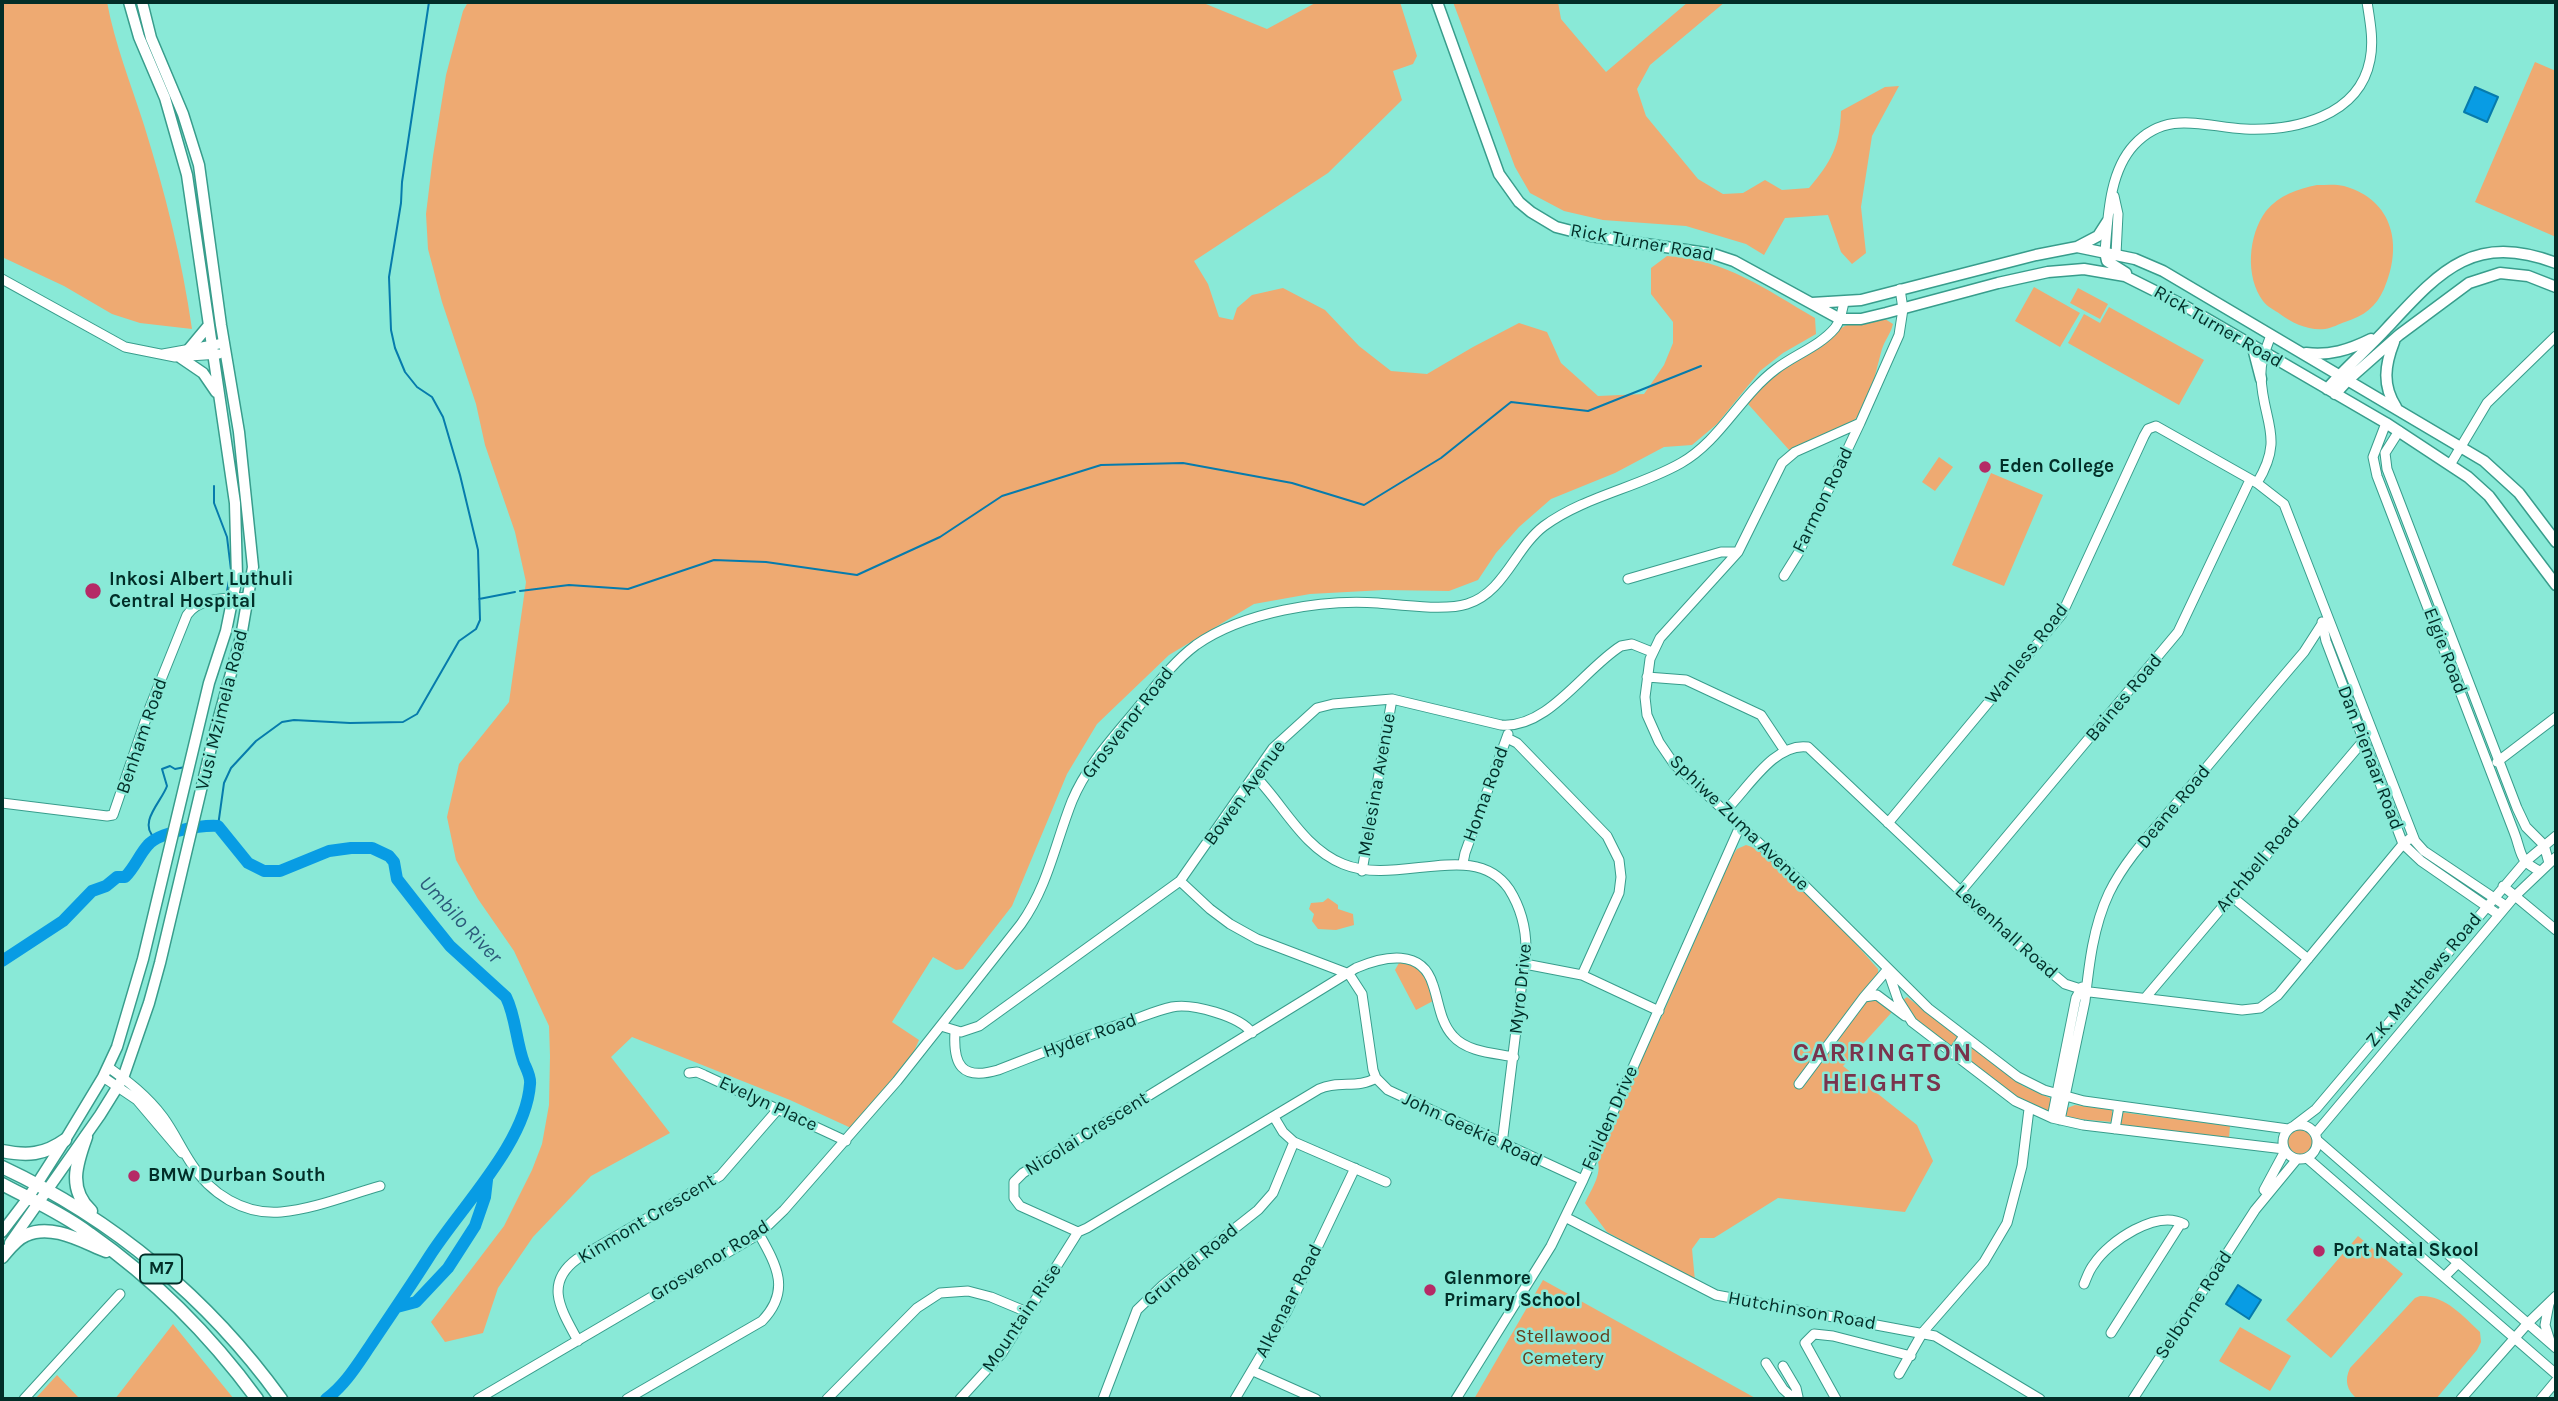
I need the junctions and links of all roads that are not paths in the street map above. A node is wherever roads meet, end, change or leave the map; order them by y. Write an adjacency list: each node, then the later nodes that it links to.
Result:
1 (129, 2): 21 (main road, Vusi Mzimela Road)
2 (142, 2): 26 (main road, Vusi Mzimela Road)
3 (1437, 2): 16 (main road, Rick Turner Road)
4 (2367, 2): 5 (street)
5 (2113, 194): 6 (street); 8 (street)
6 (2107, 222): 7 (main road); 8 (street)
7 (2077, 247): 8 (main road, Rick Turner Road); 14 (main road, Rick Turner Road)
8 (2109, 255): 10 (main road); 12 (main road); 23 (main road, Rick Turner Road)
9 (2556, 263): 17 (main road)
10 (2084, 269): 12 (main road, Rick Turner Road); 18 (main road, Rick Turner Road)
11 (2, 279): 30 (street)
12 (2143, 284): 27 (main road, Rick Turner Road)
13 (2556, 287): 20 (main road)
14 (1900, 289): 15 (main road, Rick Turner Road); 18 (street)
15 (1844, 302): 16 (main road, Rick Turner Road); 19 (street)
16 (1812, 303): 19 (main road, Rick Turner Road)
17 (2406, 308): 20 (main road); 22 (main road)
18 (1903, 309): 19 (main road, Rick Turner Road); 37 (street)
19 (1840, 319): 105 (street, Grosvenor Road)
20 (2418, 322): 25 (main road)
21 (209, 325): 28 (main road, Vusi Mzimela Road); 30 (main road)
22 (2382, 333): 29 (main road); 32 (main road)
23 (2272, 335): 29 (main road, Rick Turner Road); 31 (street, Baines Road)
24 (2556, 336): 43 (street)
25 (2395, 339): 32 (main road); 36 (main road)
26 (225, 348): 28 (street); 54 (main road, Vusi Mzimela Road)
27 (2253, 348): 31 (main road, Rick Turner Road); 33 (main road)
28 (213, 350): 30 (street); 35 (main road, Vusi Mzimela Road)
29 (2301, 352): 32 (main road, Rick Turner Road)
30 (185, 353): 35 (main road)
31 (2264, 355): 33 (street, Baines Road); 34 (main road, Rick Turner Road)
32 (2344, 377): 34 (main road); 36 (main road, Rick Turner Road)
33 (2261, 379): 45 (street, Baines Road)
34 (2331, 392): 38 (main road, Rick Turner Road)
35 (219, 398): 55 (main road, Vusi Mzimela Road)
36 (2399, 410): 43 (main road, Rick Turner Road)
37 (1860, 423): 41 (street, Sphiwe Zuma Avenue); 42 (street, Farmon Road)
38 (2386, 423): 40 (main road, Rick Turner Road); 47 (street, Elgie Road)
39 (2152, 427): 45 (street, Dan Pienaar Road); 75 (street, Wanless Road)
40 (2399, 431): 44 (main road, Rick Turner Road); 46 (street, Elgie Road)
41 (1838, 433): 42 (street); 49 (street, Sphiwe Zuma Avenue)
42 (1850, 444): 50 (street, Farmon Road)
43 (2461, 447): 44 (street); 48 (main road, Rick Turner Road)
44 (2450, 465): 52 (main road, Rick Turner Road)
45 (2253, 481): 53 (street, Dan Pienaar Road); 88 (street, Baines Road)
46 (2396, 490): 47 (street); 57 (street, Elgie Road)
47 (2384, 495): 58 (street, Elgie Road)
48 (2556, 542)
49 (1738, 552): 51 (street); 60 (street, Sphiwe Zuma Avenue)
50 (1784, 576)
51 (1628, 579)
52 (2556, 585)
53 (2320, 596): 56 (street, Dan Pienaar Road); 59 (street, Dan Pienaar Road)
54 (249, 597): 55 (street, Benham Road); 114 (main road, Vusi Mzimela Road)
55 (233, 598): 73 (street, Benham Road); 111 (main road, Vusi Mzimela Road)
56 (2322, 624): 59 (street, Dan Pienaar Road); 61 (street, Deane Road)
57 (2448, 629): 58 (street); 70 (street, Elgie Road)
58 (2438, 633): 71 (street, Elgie Road)
59 (2330, 640): 61 (street, Deane Road); 66 (street, Dan Pienaar Road); 68 (street, Dan Pienaar Road)
60 (1652, 652): 62 (street, Sphiwe Zuma Avenue); 65 (street)
61 (2304, 652): 100 (street, Deane Road)
62 (1647, 677): 69 (street); 74 (street, Sphiwe Zuma Avenue)
63 (1392, 699): 65 (street, Bowen Avenue); 72 (street, Bowen Avenue); 84 (street, Melesina Avenue)
64 (2556, 717): 70 (street)
65 (1510, 726): 67 (street, Homa Road)
66 (2374, 735): 68 (street, Archbell Road); 77 (street, Dan Pienaar Road)
67 (1507, 737): 83 (street, Homa Road); 99 (street)
68 (2362, 741): 79 (street, Dan Pienaar Road); 90 (street, Archbell Road)
69 (1785, 751): 74 (street); 75 (street, Levenhall Road)
70 (2499, 760): 71 (street); 80 (street, Elgie Road)
71 (2489, 766): 82 (street, Elgie Road)
72 (1254, 775): 84 (street, Myro Drive); 86 (street, Bowen Avenue)
73 (2, 803)
74 (1725, 811): 76 (street, Sphiwe Zuma Avenue)
75 (1888, 823): 88 (street, Levenhall Road)
76 (1741, 824): 97 (street, Sphiwe Zuma Avenue); 103 (street, Feilden Drive)
77 (2413, 836): 79 (street, Levenhall Road); 91 (street, Dan Pienaar Road)
78 (2556, 836): 80 (street, Z.K. Matthews Road)
79 (2403, 844): 91 (street, Dan Pienaar Road); 95 (street, Levenhall Road)
80 (2544, 845): 81 (street, Elgie Road); 82 (street, Z.K. Matthews Road)
81 (2553, 860): 85 (street, Z.K. Matthews Road)
82 (2525, 862): 85 (street); 87 (street, Z.K. Matthews Road)
83 (1463, 863): 84 (street, Myro Drive); 96 (street, Myro Drive)
84 (1362, 871)
85 (2540, 871): 89 (street, Z.K. Matthews Road)
86 (1180, 881): 98 (street); 106 (street, Bowen Avenue)
87 (2503, 886): 89 (street); 91 (street, Z.K. Matthews Road)
88 (1961, 891): 100 (street, Levenhall Road)
89 (2515, 896): 92 (street, Z.K. Matthews Road); 94 (street)
90 (2231, 897): 95 (street); 102 (street, Archbell Road)
91 (2490, 901): 92 (street, Dan Pienaar Road); 93 (street, Dan Pienaar Road); 122 (street, Z.K. Matthews Road)
92 (2506, 906): 93 (street, Z.K. Matthews Road)
93 (2499, 915): 125 (street, Z.K. Matthews Road)
94 (2556, 930)
95 (2308, 959): 102 (street, Levenhall Road)
96 (1525, 964): 99 (street); 110 (street, Myro Drive)
97 (1888, 970): 101 (street); 104 (street, Sphiwe Zuma Avenue); 108 (street, Sphiwe Zuma Avenue)
98 (1349, 974): 107 (street, Nicolai Crescent); 110 (street, Nicolai Crescent); 113 (street)
99 (1582, 975): 103 (street)
100 (2083, 988): 102 (street, Levenhall Road); 116 (street, Deane Road)
101 (1864, 997): 104 (street); 115 (street)
102 (2146, 997)
103 (1658, 1011): 136 (street, Feilden Drive)
104 (1912, 1022): 109 (street, Sphiwe Zuma Avenue)
105 (941, 1026): 106 (street); 127 (street, Grosvenor Road)
106 (955, 1032): 107 (street, Hyder Road)
107 (1252, 1033): 149 (street, Nicolai Crescent)
108 (1964, 1037): 109 (street); 116 (street, Sphiwe Zuma Avenue)
109 (1952, 1054): 119 (street, Sphiwe Zuma Avenue)
110 (1514, 1057): 129 (street, Myro Drive)
111 (105, 1072): 114 (street); 126 (main road, Vusi Mzimela Road)
112 (689, 1073): 118 (street, Evelyn Place)
113 (1376, 1078): 120 (street); 129 (street, John Geekie Road)
114 (120, 1082): 124 (main road, Vusi Mzimela Road); 140 (street)
115 (1800, 1084)
116 (2061, 1096): 117 (street, Sphiwe Zuma Avenue); 121 (street, Deane Road)
117 (2119, 1106): 122 (street, Sphiwe Zuma Avenue); 123 (street)
118 (779, 1108): 127 (street, Evelyn Place); 163 (street, Kinmont Crescent)
119 (2029, 1109): 121 (street, Sphiwe Zuma Avenue); 160 (street)
120 (1274, 1117): 128 (street); 149 (street)
121 (2056, 1119): 123 (street, Sphiwe Zuma Avenue)
122 (2291, 1127): 125 (street); 130 (street)
123 (2115, 1129): 130 (street, Sphiwe Zuma Avenue)
124 (86, 1136): 141 (main road, Vusi Mzimela Road); 147 (highway)
125 (2317, 1137): 132 (street); 143 (street)
126 (65, 1140): 131 (highway); 139 (main road, Vusi Mzimela Road)
127 (846, 1141): 150 (street, Grosvenor Road)
128 (1294, 1142): 135 (street); 180 (street, Grundel Road)
129 (1502, 1144): 136 (street, John Geekie Road)
130 (2285, 1150): 133 (street); 144 (street, Selborne Road)
131 (2, 1151)
132 (2308, 1158): 133 (street); 146 (street)
133 (2297, 1159): 144 (street, Selborne Road)
134 (2, 1167): 139 (highway, M7)
135 (1354, 1168): 137 (street); 168 (street, Alkenaar Road)
136 (1583, 1180): 145 (street, Feilden Drive)
137 (1386, 1182)
138 (2, 1184): 142 (highway, M7)
139 (36, 1184): 141 (highway, M7); 142 (main road, Vusi Mzimela Road)
140 (380, 1186)
141 (48, 1191): 142 (main road, Vusi Mzimela Road); 147 (highway, M7)
142 (33, 1200): 148 (main road); 151 (main road); 152 (highway, M7)
143 (2388, 1202): 146 (street); 153 (street)
144 (2255, 1210): 186 (street, Selborne Road)
145 (1565, 1217): 160 (street, Hutchinson Road); 183 (street, Feilden Drive)
146 (2374, 1217): 154 (street)
147 (114, 1231): 176 (highway, M7)
148 (2, 1232)
149 (1078, 1232): 158 (street, Mountain Rise)
150 (759, 1234): 163 (street, Grosvenor Road); 178 (street)
151 (2, 1255): 152 (highway)
152 (122, 1258): 175 (highway, M7)
153 (2458, 1263): 154 (street); 159 (street)
154 (2444, 1277): 162 (street)
155 (2084, 1284): 161 (street)
156 (120, 1293): 174 (street)
157 (2553, 1299): 159 (street); 164 (street)
158 (1027, 1312): 172 (street, Mountain Rise); 179 (street)
159 (2528, 1323): 162 (street); 164 (street)
160 (1923, 1332): 165 (street); 185 (street, Hutchinson Road)
161 (2111, 1332)
162 (2514, 1338): 170 (street); 187 (street)
163 (578, 1341): 177 (street, Grosvenor Road)
164 (2553, 1346)
165 (1911, 1356): 169 (street); 184 (street)
166 (1766, 1363): 173 (street)
167 (1783, 1366): 173 (street)
168 (1253, 1371): 181 (street); 182 (street, Alkenaar Road)
169 (1899, 1374)
170 (2556, 1374)
171 (2556, 1381): 188 (street)
172 (967, 1397)
173 (1796, 1398)
174 (24, 1399)
175 (257, 1399)
176 (281, 1399)
177 (478, 1399)
178 (627, 1399)
179 (827, 1399)
180 (1103, 1399)
181 (1235, 1399)
182 (1315, 1399)
183 (1456, 1399)
184 (1836, 1399)
185 (2040, 1399)
186 (2133, 1399)
187 (2461, 1399)
188 (2541, 1399)

